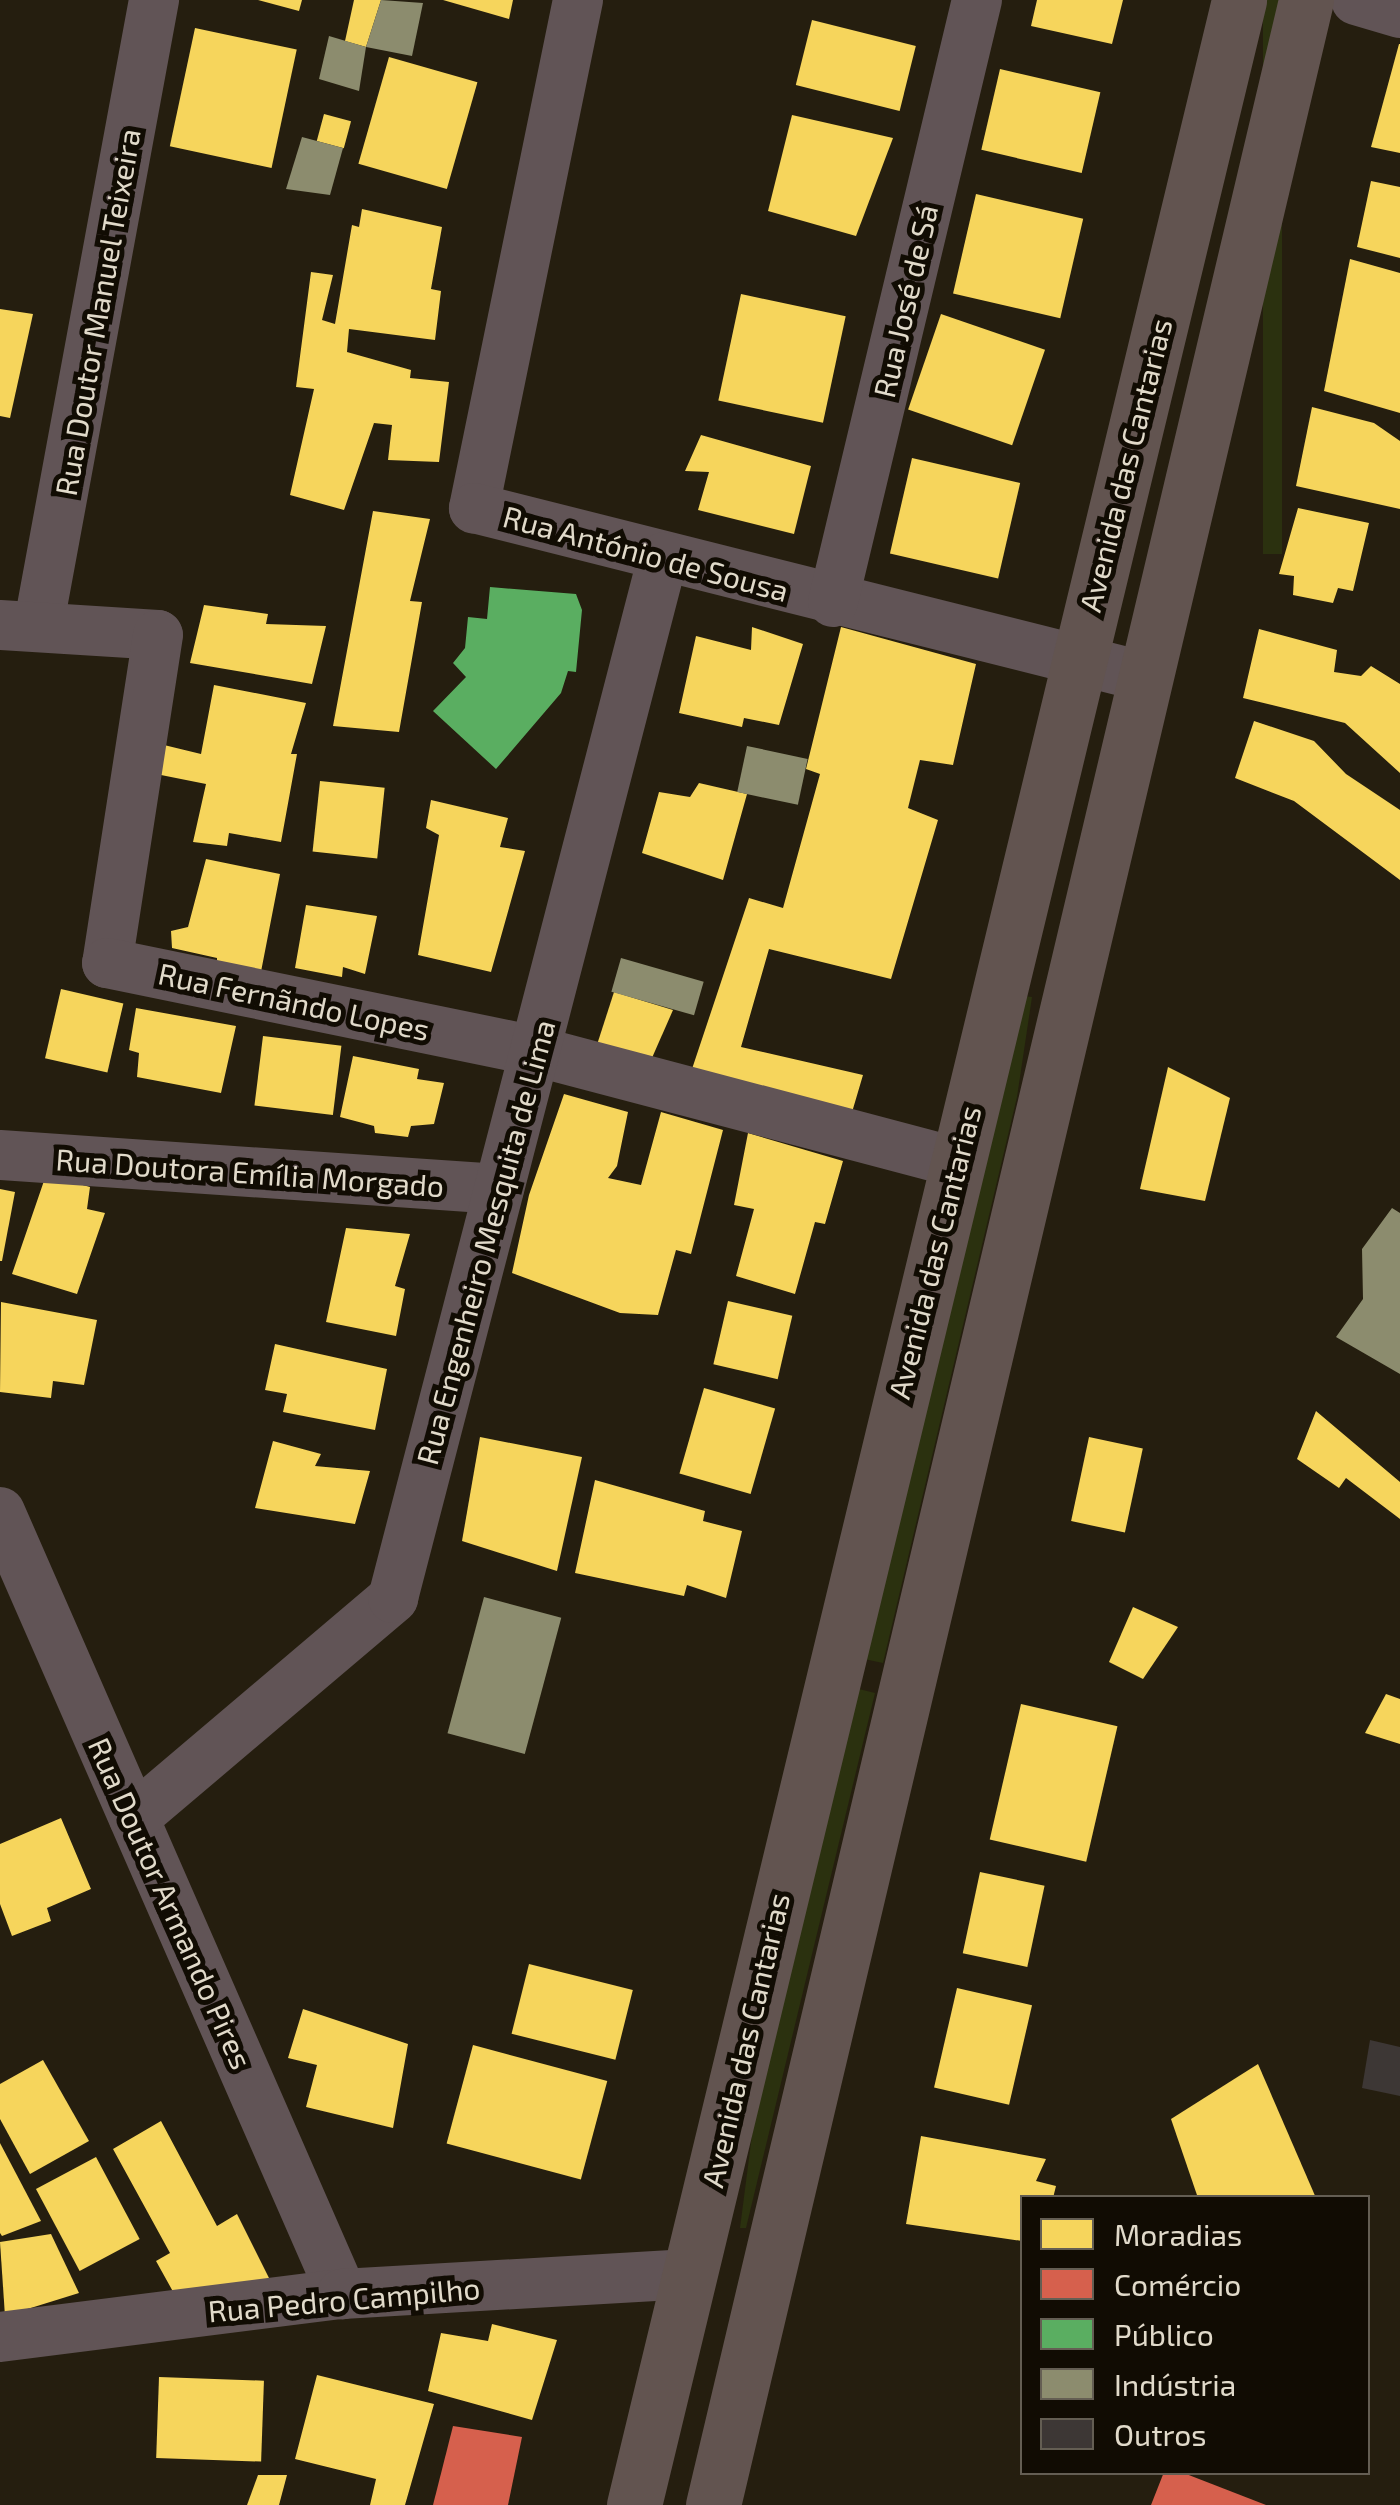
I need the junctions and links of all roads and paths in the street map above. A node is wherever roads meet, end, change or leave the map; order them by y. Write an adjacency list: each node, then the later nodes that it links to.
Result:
1 (154, 0): 10 (street, Rua Doutor Manuel Teixeira)
2 (578, 0): 8 (street, Rua António de Sousa)
3 (977, 0): 9 (street, Rua José de Sá)
4 (1239, 0): 11 (main road, Avenida das Cantarias)
5 (1306, 0): 12 (main road)
6 (1356, 0): 7 (street)
7 (1400, 12)
8 (663, 557): 9 (street, Rua António de Sousa); 13 (street, Rua Engenheiro Mesquita de Lima)
9 (833, 602): 11 (street, Rua António de Sousa)
10 (20, 624): 13 (street, Rua Fernãndo Lopes)
11 (1078, 659): 12 (street, Rua António de Sousa); 15 (main road, Avenida das Cantarias)
12 (1146, 678): 25 (main road)
13 (535, 1051): 15 (street, Rua Fernãndo Lopes); 16 (street, Rua Engenheiro Mesquita de Lima)
14 (0, 1154): 16 (street, Rua Doutora Emília Morgado)
15 (956, 1162): 19 (main road, Avenida das Cantarias)
16 (499, 1189): 18 (street, Rua Engenheiro Mesquita de Lima)
17 (0, 1512): 18 (street, Rua Doutor Armando Pires)
18 (134, 1818): 21 (street, Rua Doutor Armando Pires)
19 (718, 2150): 20 (main road, Avenida das Cantarias); 24 (main road)
20 (689, 2274): 21 (street, Rua Pedro Campilho); 23 (main road, Avenida das Cantarias)
21 (342, 2294): 22 (street, Rua Pedro Campilho)
22 (0, 2337)
23 (634, 2505)
24 (684, 2505)
25 (713, 2505)

